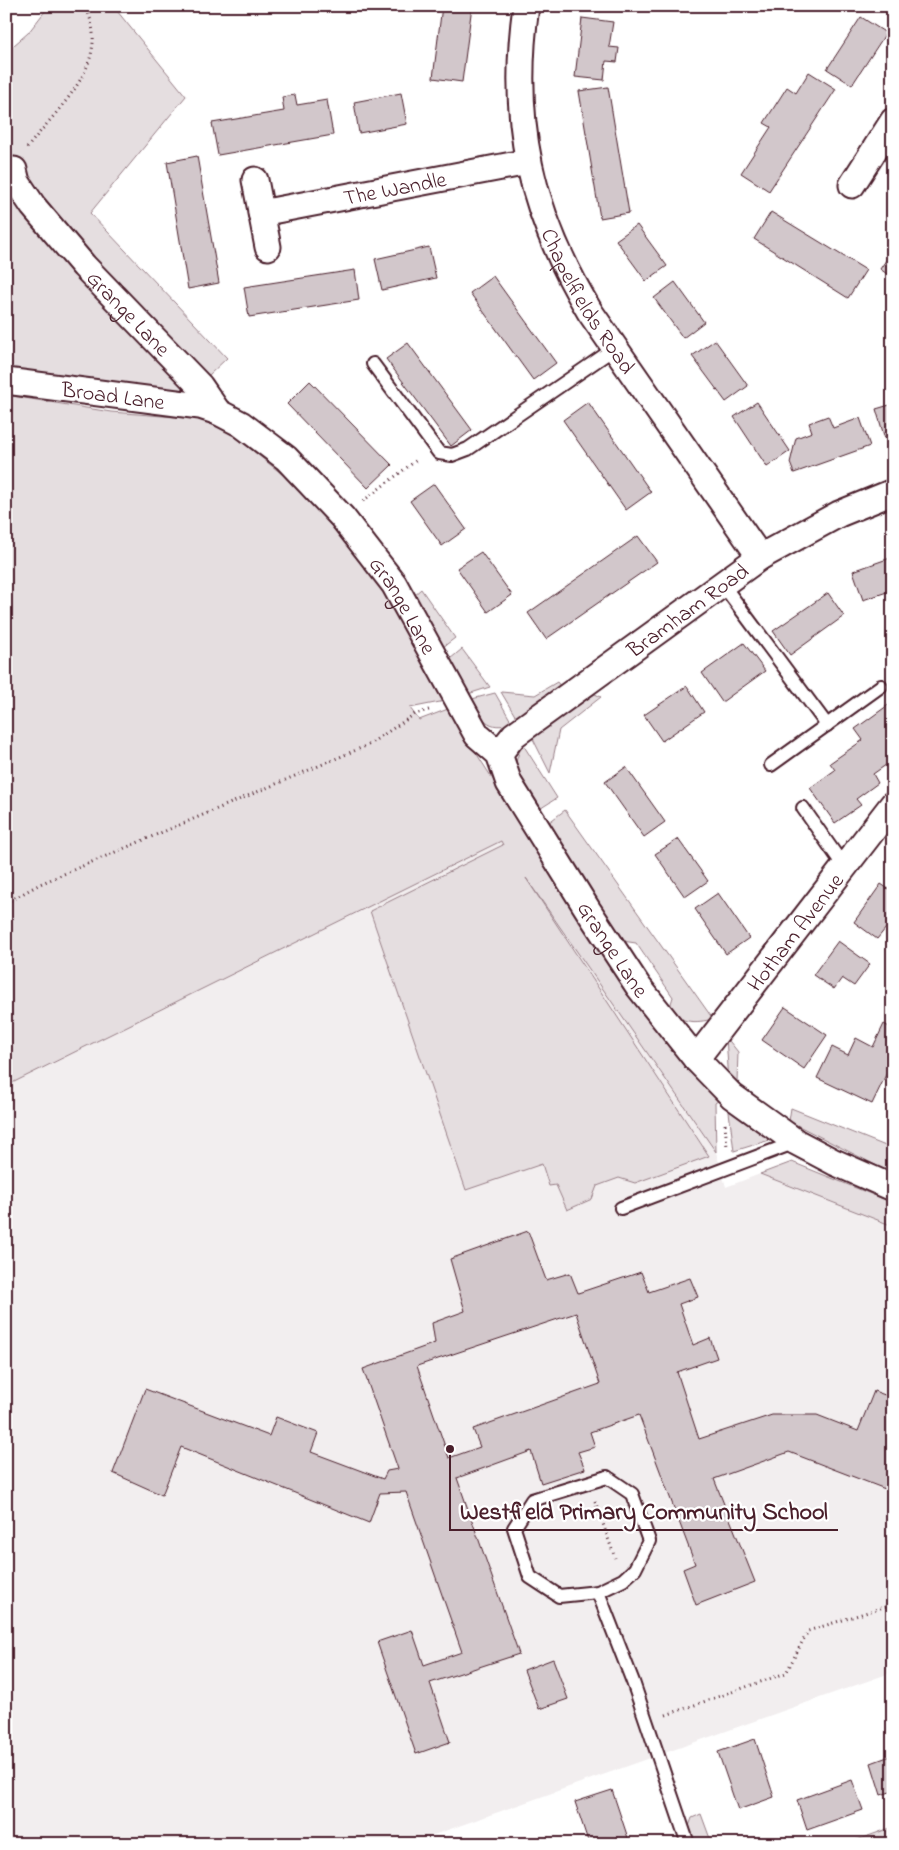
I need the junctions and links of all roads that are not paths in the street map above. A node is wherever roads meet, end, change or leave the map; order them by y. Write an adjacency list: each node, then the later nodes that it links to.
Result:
1 (526, 6): 3 (street, Chapelfields Road)
2 (893, 121): 6 (street)
3 (528, 162): 7 (street, The Wandle); 9 (street, Chapelfields Road)
4 (14, 170): 12 (street, Grange Lane)
5 (255, 180): 7 (street)
6 (852, 184)
7 (262, 213): 8 (street)
8 (268, 247)
9 (615, 348): 10 (lane); 14 (street, Chapelfields Road)
10 (373, 364)
11 (6, 381): 12 (street, Broad Lane)
12 (218, 412): 18 (street, Grange Lane)
13 (893, 492): 14 (street, Bramham Road)
14 (760, 557): 15 (street, Bramham Road)
15 (723, 584): 17 (lane); 18 (street, Bramham Road)
16 (881, 686): 17 (lane)
17 (826, 725): 19 (lane)
18 (499, 754): 23 (street, Grange Lane)
19 (771, 765)
20 (893, 804): 22 (street, Hotham Avenue)
21 (803, 808): 22 (lane)
22 (845, 868): 23 (street, Hotham Avenue)
23 (696, 1058): 24 (street, Grange Lane)
24 (796, 1142): 25 (street, Grange Lane); 26 (lane)
25 (893, 1188)
26 (621, 1208)
27 (598, 1592): 27 (lane); 28 (lane)
28 (688, 1844)

